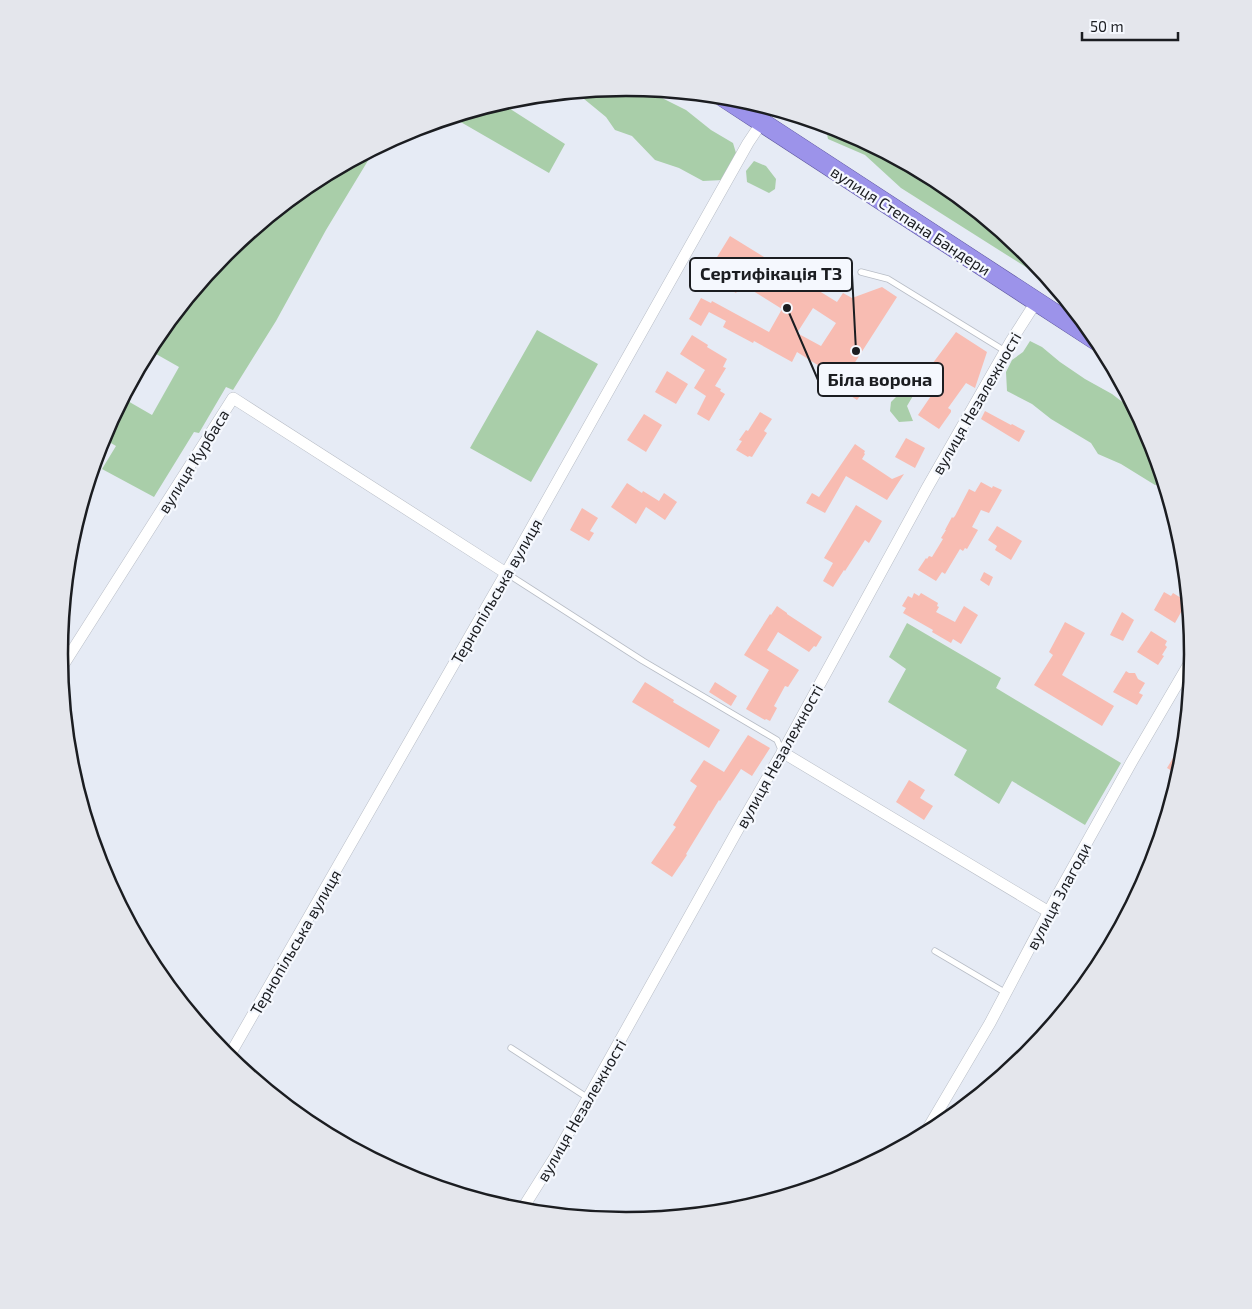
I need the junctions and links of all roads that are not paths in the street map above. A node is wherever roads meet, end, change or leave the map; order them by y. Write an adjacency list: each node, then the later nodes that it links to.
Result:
1 (742, 109): 2 (highway, вулиця Степана Бандери)
2 (762, 122): 4 (highway, вулиця Степана Бандери); 7 (street, Тернопільська вулиця)
3 (861, 272): 6 (lane)
4 (1036, 302): 5 (highway, вулиця Степана Бандери); 6 (street, вулиця Незалежності)
5 (1080, 330)
6 (1005, 351): 10 (street, вулиця Незалежності)
7 (506, 573): 8 (street, вулиця Курбаса); 10 (lane); 15 (street, Тернопільська вулиця)
8 (68, 657)
9 (1183, 675): 11 (street, вулиця Злагоди)
10 (782, 752): 11 (street); 16 (street, вулиця Незалежності)
11 (1049, 912): 13 (street, вулиця Злагоди)
12 (935, 951): 13 (lane)
13 (1006, 993): 17 (street, вулиця Злагоди)
14 (511, 1048): 16 (lane)
15 (232, 1050)
16 (588, 1098): 18 (street, вулиця Незалежності)
17 (932, 1121)
18 (527, 1204)

